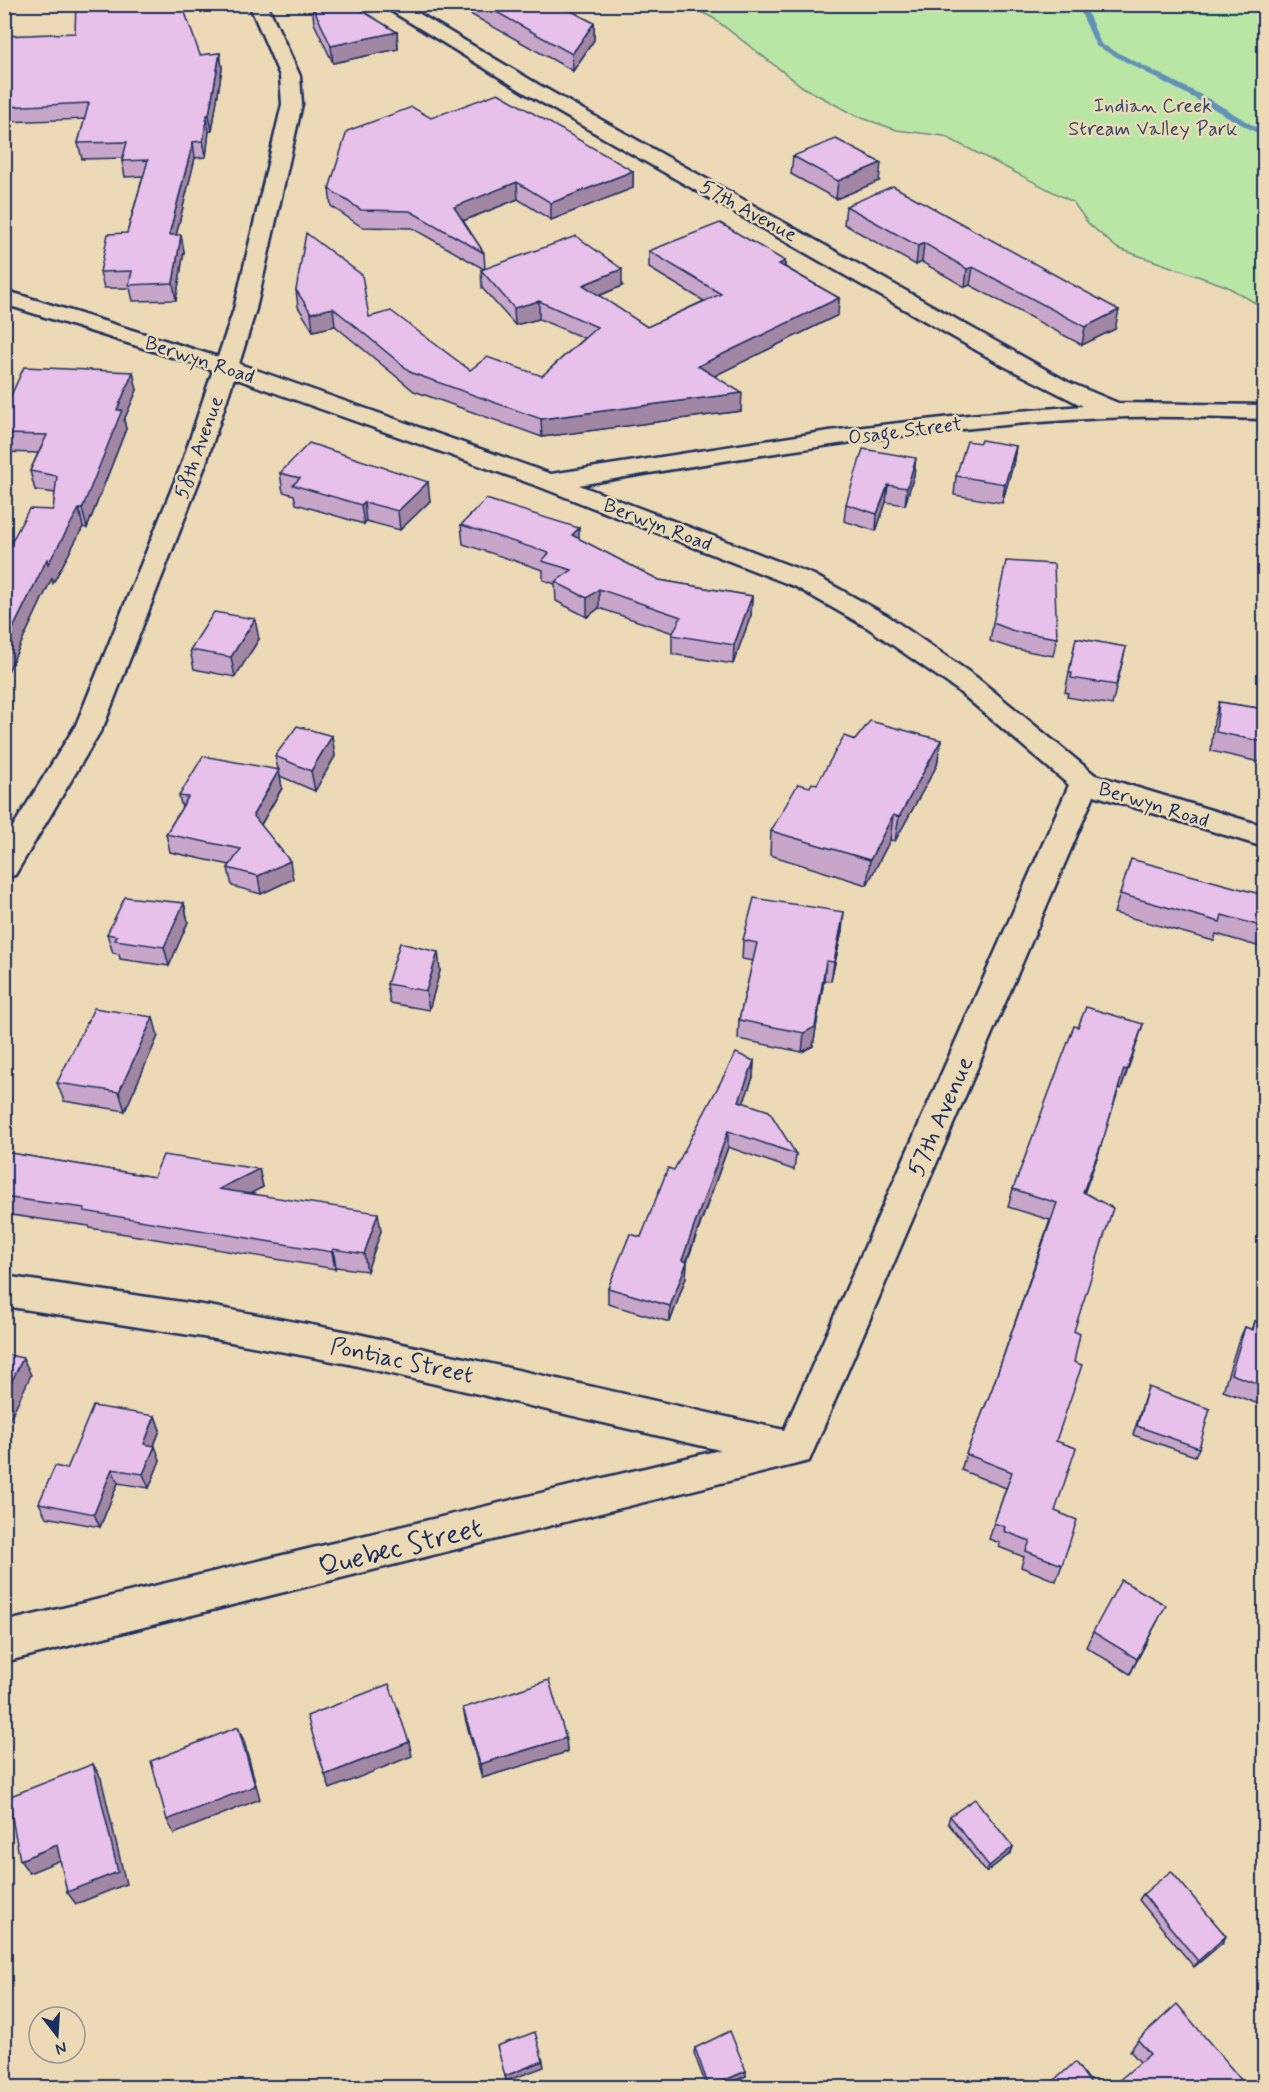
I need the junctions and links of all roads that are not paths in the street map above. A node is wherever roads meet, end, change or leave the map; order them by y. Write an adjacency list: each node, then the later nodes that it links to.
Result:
1 (258, 4): 4 (street, 58th Avenue)
2 (389, 4): 5 (street, 57th Avenue)
3 (4, 297): 4 (street, Berwyn Road)
4 (226, 367): 7 (street, Berwyn Road); 10 (street, 58th Avenue)
5 (1113, 411): 6 (street, Osage Street); 7 (street, Osage Street)
6 (1264, 412)
7 (549, 482): 8 (street, Berwyn Road)
8 (1085, 782): 9 (street, Berwyn Road); 12 (street, 57th Avenue)
9 (1264, 837)
10 (4, 867)
11 (4, 1291): 12 (street, Pontiac Street)
12 (795, 1449): 13 (street, Quebec Street)
13 (4, 1642)

